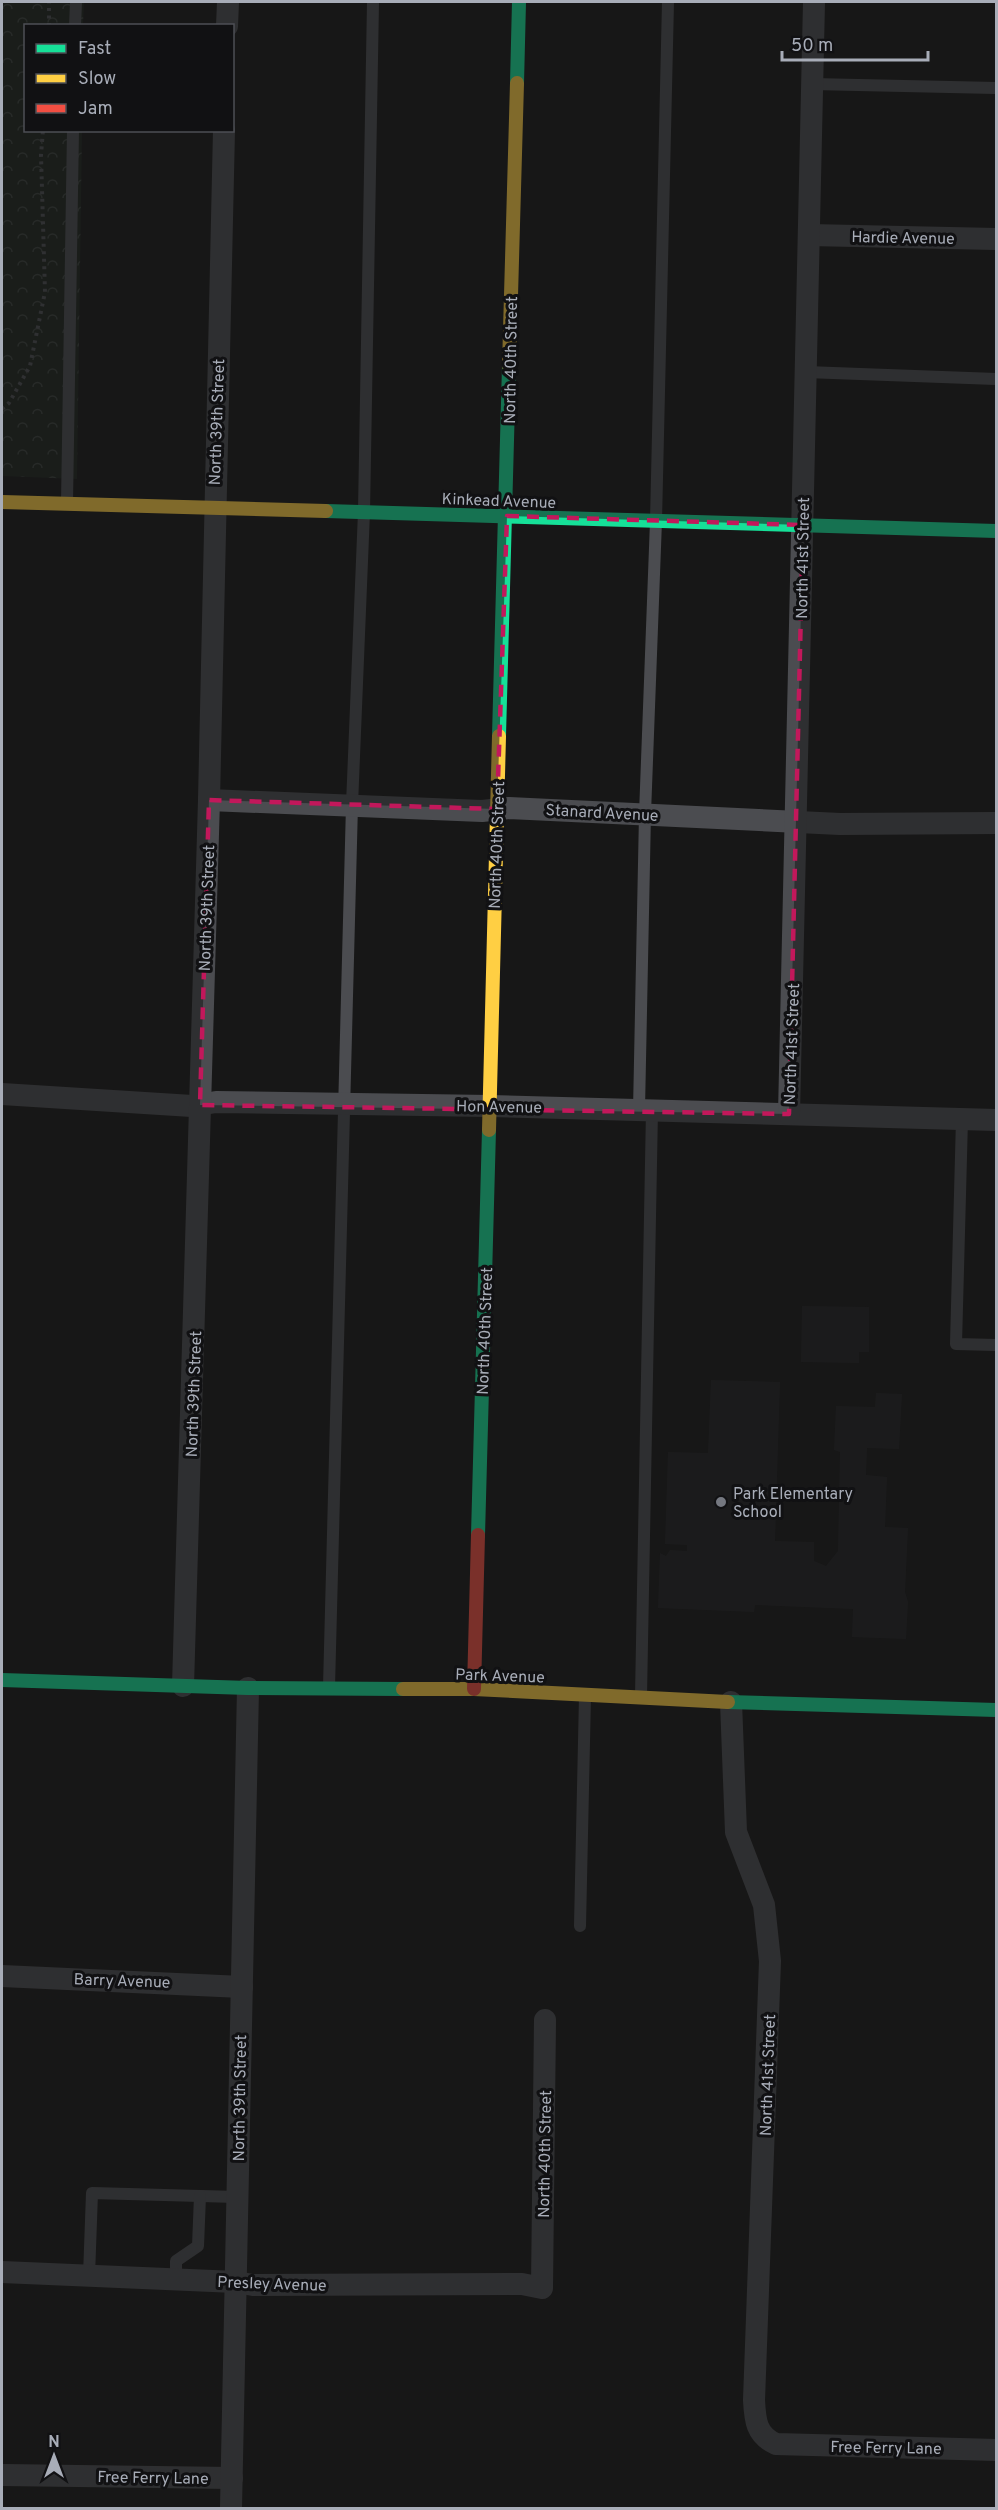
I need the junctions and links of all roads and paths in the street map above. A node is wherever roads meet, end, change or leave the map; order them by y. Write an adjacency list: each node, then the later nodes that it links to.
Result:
1 (49, 2): 8 (path)
2 (76, 2): 9 (lane)
3 (228, 2): 10 (street)
4 (373, 2): 24 (lane)
5 (519, 2): 25 (street, North 40th Street)
6 (668, 2): 26 (lane)
7 (814, 2): 11 (street, North 41st Street)
8 (49, 24)
9 (75, 24)
10 (227, 24)
11 (812, 84): 12 (lane); 16 (street, North 41st Street)
12 (996, 88)
13 (43, 132): 20 (path)
14 (74, 132): 22 (lane)
15 (224, 132): 23 (street, North 39th Street)
16 (809, 235): 17 (street, Hardie Avenue); 18 (street, North 41st Street)
17 (996, 239)
18 (806, 372): 19 (lane); 27 (street, North 41st Street)
19 (996, 380)
20 (2, 409)
21 (2, 502): 22 (street, Kinkead Avenue)
22 (67, 504): 23 (street, Kinkead Avenue)
23 (214, 508): 24 (street, Kinkead Avenue); 29 (street, North 39th Street)
24 (364, 512): 25 (street, Kinkead Avenue); 30 (lane)
25 (507, 516): 26 (street, Kinkead Avenue); 31 (street, North 40th Street)
26 (656, 521): 27 (street, Kinkead Avenue); 32 (lane)
27 (803, 525): 28 (street, Kinkead Avenue); 33 (street, North 41st Street)
28 (996, 531)
29 (209, 800): 30 (street, Stanard Avenue); 37 (street, North 39th Street)
30 (352, 805): 31 (street, Stanard Avenue); 36 (lane)
31 (497, 809): 32 (street, Stanard Avenue); 38 (street, North 40th Street)
32 (645, 814): 33 (street, Stanard Avenue); 39 (lane)
33 (797, 822): 34 (street, Stanard Avenue); 40 (street, North 41st Street)
34 (996, 823)
35 (2, 1094): 37 (street, Hon Avenue)
36 (346, 1104): 37 (street, Hon Avenue); 38 (street, Hon Avenue); 47 (lane)
37 (200, 1105): 45 (street, North 39th Street)
38 (490, 1106): 39 (street, Hon Avenue); 48 (street, North 40th Street)
39 (645, 1110): 40 (street, Hon Avenue); 50 (lane)
40 (789, 1114): 41 (street, Hon Avenue)
41 (962, 1119): 42 (street, Hon Avenue); 43 (lane)
42 (996, 1120)
43 (996, 1345)
44 (2, 1680): 45 (street, Park Avenue)
45 (183, 1686): 46 (street, Park Avenue)
46 (248, 1688): 47 (street, Park Avenue); 55 (street, North 39th Street)
47 (329, 1688): 48 (street, Park Avenue)
48 (474, 1689): 49 (street, Park Avenue)
49 (585, 1695): 50 (street, Park Avenue); 53 (lane)
50 (641, 1697): 51 (street, Park Avenue)
51 (731, 1702): 52 (street, Park Avenue); 64 (street, North 41st Street)
52 (996, 1710)
53 (580, 1926)
54 (2, 1976): 55 (street, Barry Avenue)
55 (242, 1987): 58 (street, North 39th Street)
56 (546, 2020): 63 (street, North 40th Street)
57 (200, 2196): 58 (lane); 60 (lane); 61 (lane)
58 (237, 2197): 62 (street, North 39th Street)
59 (2, 2272): 60 (street, Presley Avenue)
60 (89, 2276): 61 (street, Presley Avenue)
61 (176, 2279): 62 (street, Presley Avenue)
62 (236, 2282): 63 (street, Presley Avenue); 67 (street, North 39th Street)
63 (542, 2288)
64 (776, 2444): 65 (street, Free Ferry Lane)
65 (996, 2450)
66 (2, 2475): 67 (street, Free Ferry Lane)
67 (232, 2478): 68 (street, North 39th Street)
68 (231, 2508)

